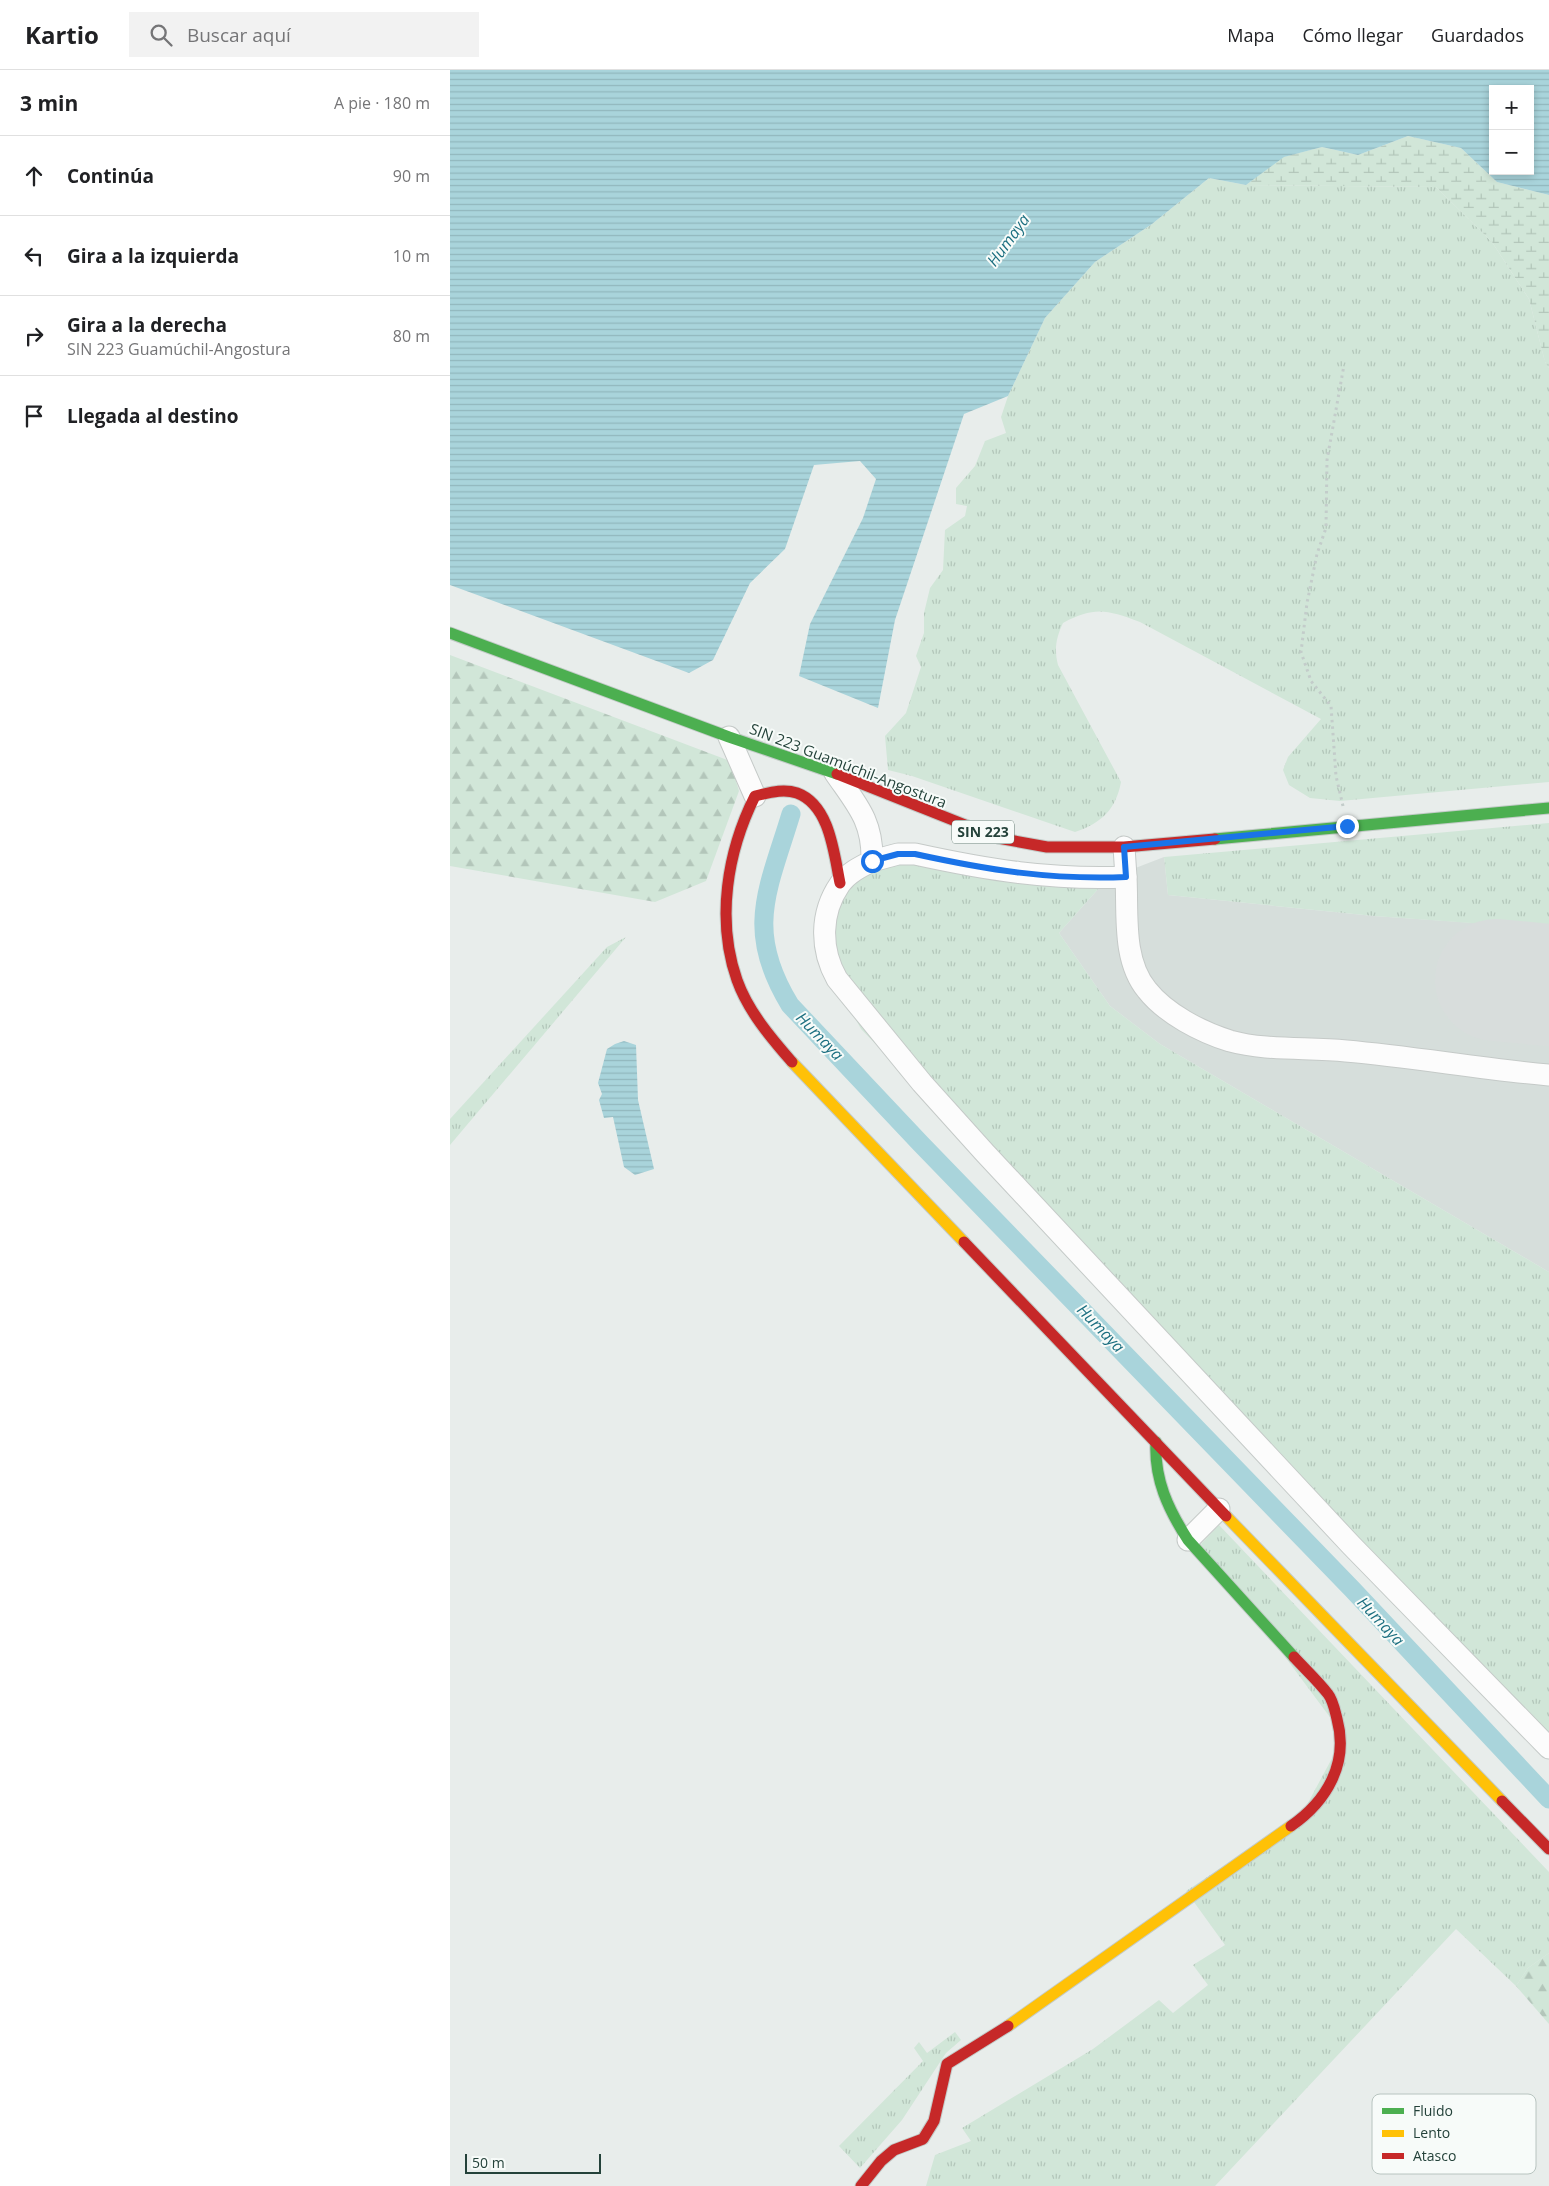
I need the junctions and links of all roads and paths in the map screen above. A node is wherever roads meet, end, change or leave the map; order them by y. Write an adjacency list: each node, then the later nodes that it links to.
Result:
1 (1344, 365): 7 (path)
2 (450, 633): 3 (street, SIN 223 Guamúchil-Angostura / SIN 223)
3 (729, 737): 4 (street, SIN 223 Guamúchil-Angostura / SIN 223); 5 (street)
4 (835, 773): 8 (street, SIN 223 Guamúchil-Angostura / SIN 223); 9 (street)
5 (755, 796): 11 (street); 13 (street)
6 (1549, 808): 7 (street, SIN 223 Guamúchil-Angostura / SIN 223)
7 (1347, 826): 8 (street, SIN 223 Guamúchil-Angostura / SIN 223)
8 (1124, 847): 10 (street)
9 (872, 861): 10 (street); 11 (street)
10 (1126, 877): 12 (street)
11 (840, 884): 16 (street)
12 (1549, 1076)
13 (1156, 1442): 14 (street); 15 (street)
14 (1219, 1509): 15 (street); 17 (street)
15 (1188, 1540): 18 (street)
16 (1549, 1748)
17 (1549, 1849)
18 (861, 2186)

